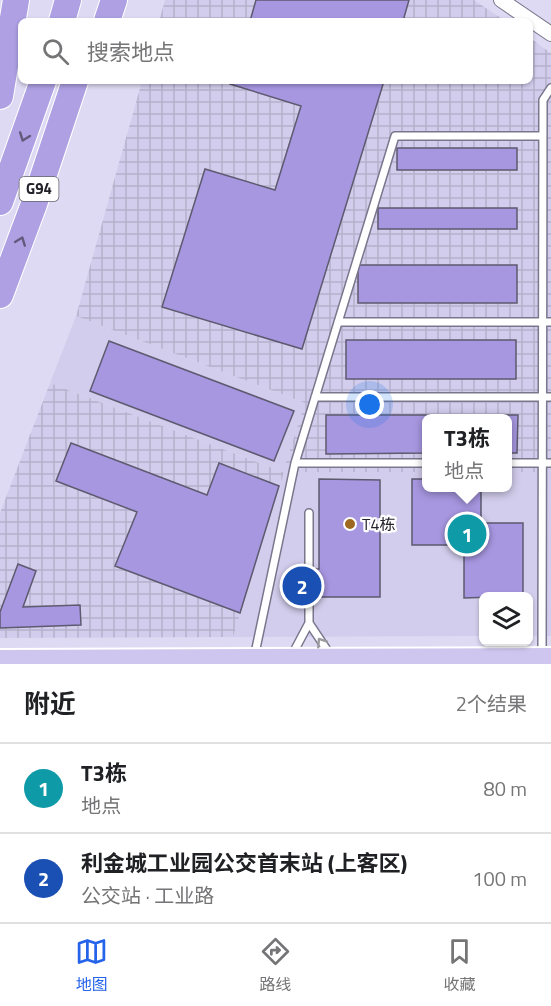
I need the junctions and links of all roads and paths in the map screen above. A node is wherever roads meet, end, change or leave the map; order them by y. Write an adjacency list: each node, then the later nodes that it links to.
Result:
1 (16, 0): 16 (highway)
2 (68, 0): 6 (highway)
3 (99, 0): 7 (highway)
4 (114, 0): 8 (highway)
5 (501, 0): 9 (street)
6 (63, 18)
7 (94, 18)
8 (108, 18)
9 (527, 18)
10 (533, 22): 11 (street)
11 (551, 34)
12 (42, 84): 18 (highway, G94, one-way to 18)
13 (74, 84): 19 (highway, G94)
14 (86, 84): 19 (highway)
15 (551, 88): 17 (lane)
16 (0, 96)
17 (543, 136): 21 (lane); 22 (lane)
18 (0, 202)
19 (34, 204): 20 (highway, G94, one-way to 19)
20 (0, 295)
21 (338, 322): 22 (lane); 24 (lane)
22 (542, 322): 23 (lane); 25 (lane)
23 (551, 322)
24 (315, 397): 25 (lane); 27 (lane)
25 (543, 397): 26 (lane); 30 (lane)
26 (551, 397)
27 (295, 463): 28 (lane); 35 (lane)
28 (422, 463)
29 (512, 463): 30 (lane)
30 (542, 463): 31 (lane); 34 (lane)
31 (551, 463)
32 (309, 513): 33 (lane)
33 (309, 623): 36 (lane); 37 (lane, one-way to 33)
34 (547, 659): 37 (main road)
35 (253, 660): 36 (main road); 38 (main road)
36 (290, 660): 37 (main road)
37 (333, 660)
38 (0, 661)

